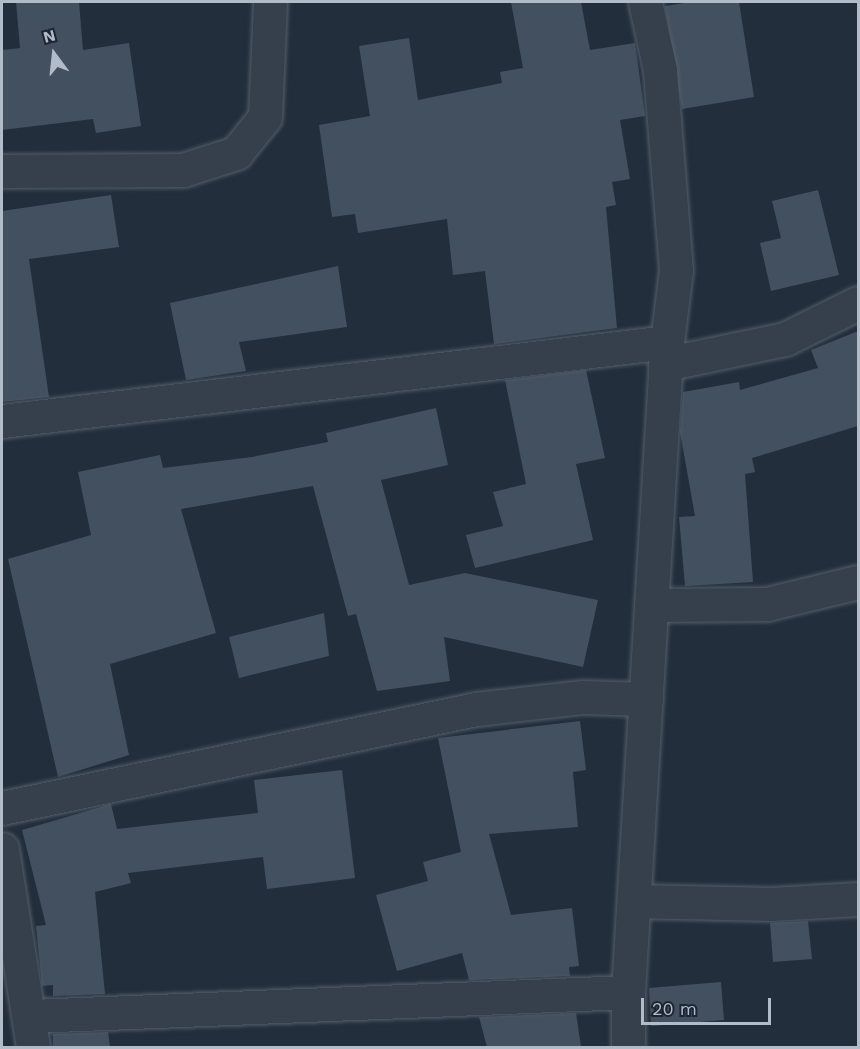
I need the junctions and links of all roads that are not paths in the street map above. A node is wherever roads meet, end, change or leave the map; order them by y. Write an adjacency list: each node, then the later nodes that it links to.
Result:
1 (270, 2): 3 (street)
2 (645, 2): 5 (street)
3 (2, 171)
4 (858, 303): 5 (street)
5 (666, 353): 6 (street); 8 (street)
6 (2, 421)
7 (858, 582): 8 (street)
8 (651, 605): 9 (street)
9 (646, 699): 10 (street); 13 (street)
10 (2, 808)
11 (2, 849): 15 (street)
12 (858, 899): 13 (street)
13 (634, 901): 14 (street)
14 (628, 992): 15 (street); 16 (street)
15 (32, 1032)
16 (628, 1047)

